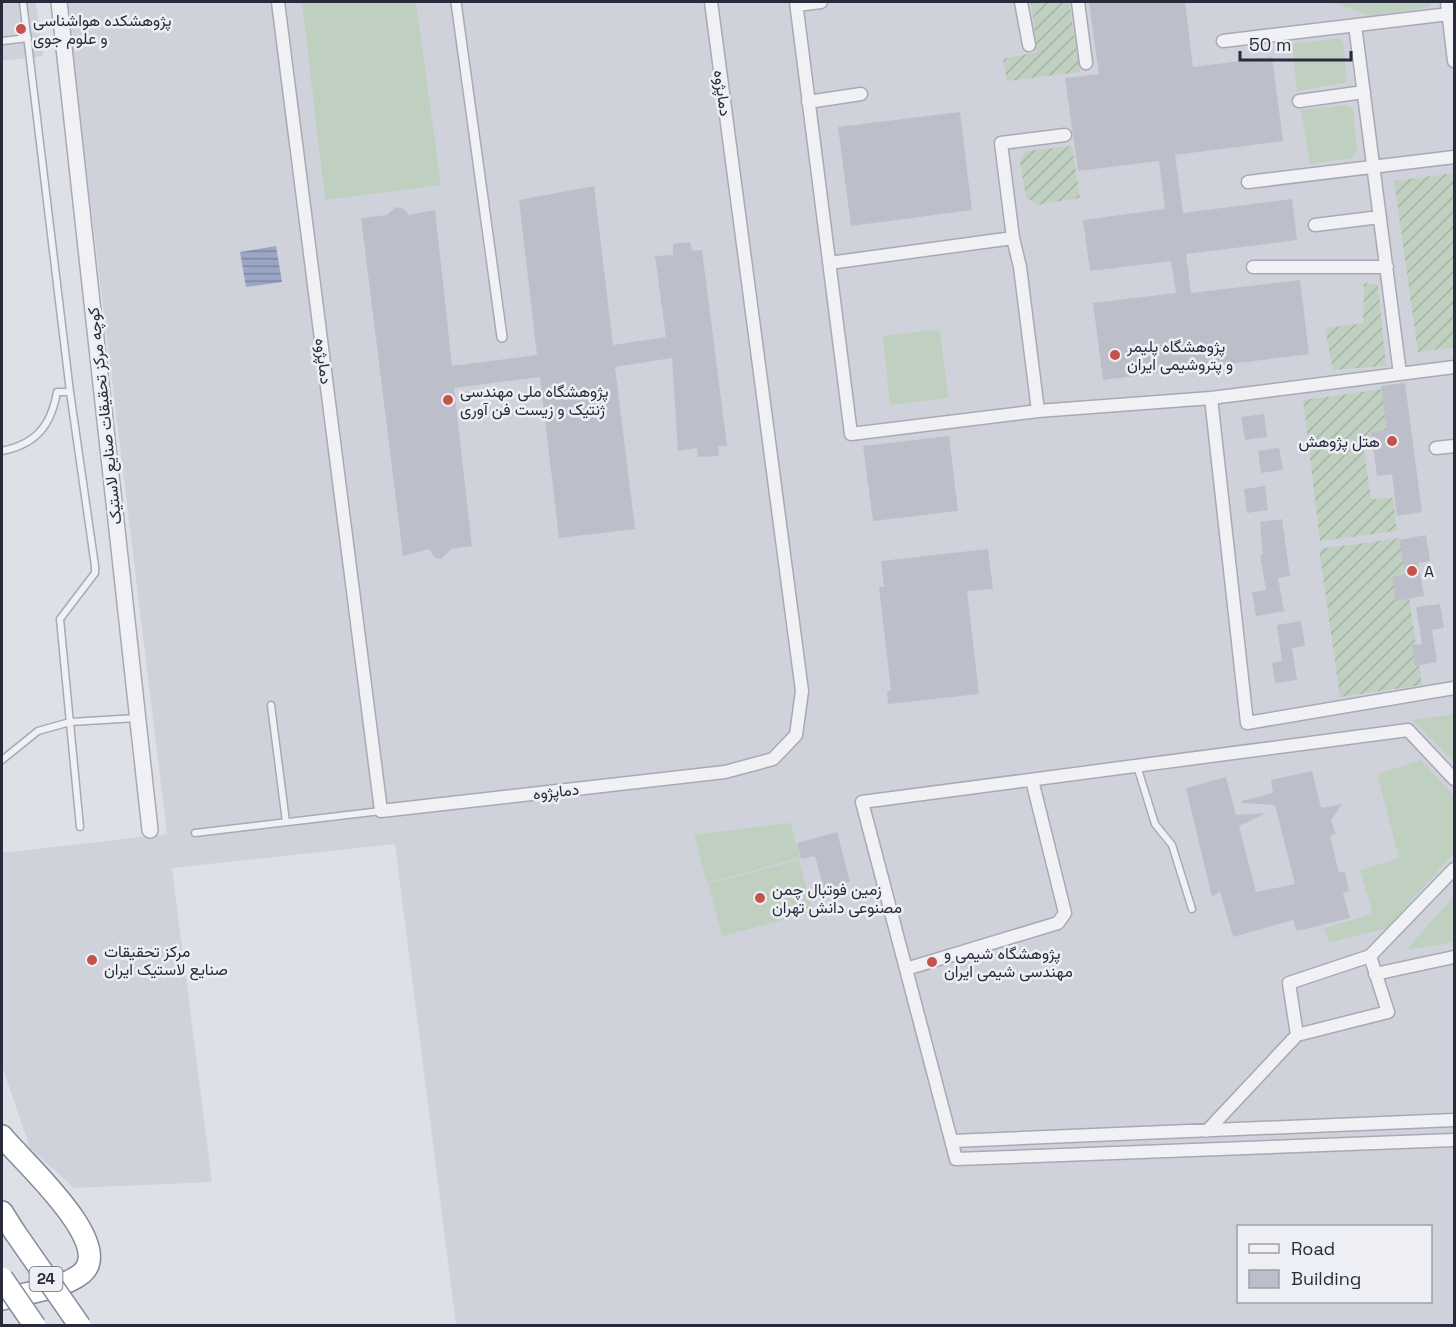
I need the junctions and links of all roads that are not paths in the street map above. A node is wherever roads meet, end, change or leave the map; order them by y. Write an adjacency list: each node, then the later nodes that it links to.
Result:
1 (23, 2): 12 (lane)
2 (59, 2): 43 (street, کوچه مرکز تحقیقات صنایع لاستیک)
3 (278, 2): 49 (street, دماپژوه)
4 (456, 2): 32 (street)
5 (711, 2): 49 (street, دماپژوه)
6 (821, 2): 9 (street)
7 (1021, 2): 15 (street)
8 (1078, 2): 17 (street)
9 (797, 3): 21 (street)
10 (1448, 8): 11 (street); 16 (street)
11 (1355, 25): 13 (street); 18 (street)
12 (27, 38): 14 (lane); 35 (lane)
13 (1223, 40)
14 (2, 41)
15 (1029, 45)
16 (1455, 61)
17 (1086, 63)
18 (1364, 92): 20 (street); 24 (street)
19 (861, 94): 21 (street)
20 (1299, 101)
21 (808, 102): 29 (street)
22 (1065, 135): 28 (street)
23 (1455, 157): 24 (street)
24 (1374, 167): 25 (street); 26 (street)
25 (1248, 182)
26 (1380, 217): 27 (street); 31 (street)
27 (1315, 225)
28 (1014, 238): 29 (street); 37 (street)
29 (829, 263): 37 (street)
30 (1253, 267): 31 (street)
31 (1387, 267): 34 (street)
32 (502, 337)
33 (1455, 367): 34 (street)
34 (1400, 374): 36 (street)
35 (70, 392): 40 (lane); 44 (lane)
36 (1211, 398): 37 (street); 41 (street)
37 (1038, 411)
38 (1455, 446): 39 (street)
39 (1436, 448)
40 (2, 451)
41 (1455, 688)
42 (271, 705): 50 (lane)
43 (138, 718): 44 (lane); 52 (street, کوچه مرکز تحقیقات صنایع لاستیک)
44 (70, 722): 45 (lane); 51 (lane)
45 (2, 760)
46 (1137, 766): 47 (street); 48 (street); 55 (lane)
47 (1455, 779)
48 (1032, 780): 58 (street); 58 (street)
49 (381, 811): 50 (lane)
50 (286, 822): 53 (lane)
51 (80, 827)
52 (150, 830)
53 (195, 833)
54 (1453, 873): 56 (street)
55 (1192, 909)
56 (1370, 956): 59 (street); 60 (street)
57 (1455, 957): 59 (street)
58 (906, 969): 65 (street)
59 (1375, 974): 60 (street)
60 (1297, 1035): 62 (street)
61 (1455, 1120): 62 (street)
62 (1207, 1131): 65 (street)
63 (2, 1136): 68 (highway)
64 (1455, 1140): 65 (street)
65 (952, 1141)
66 (2, 1212): 70 (highway, 24, bridge)
67 (2, 1278): 69 (highway, 24, bridge)
68 (2, 1299)
69 (35, 1326)
70 (80, 1326)

